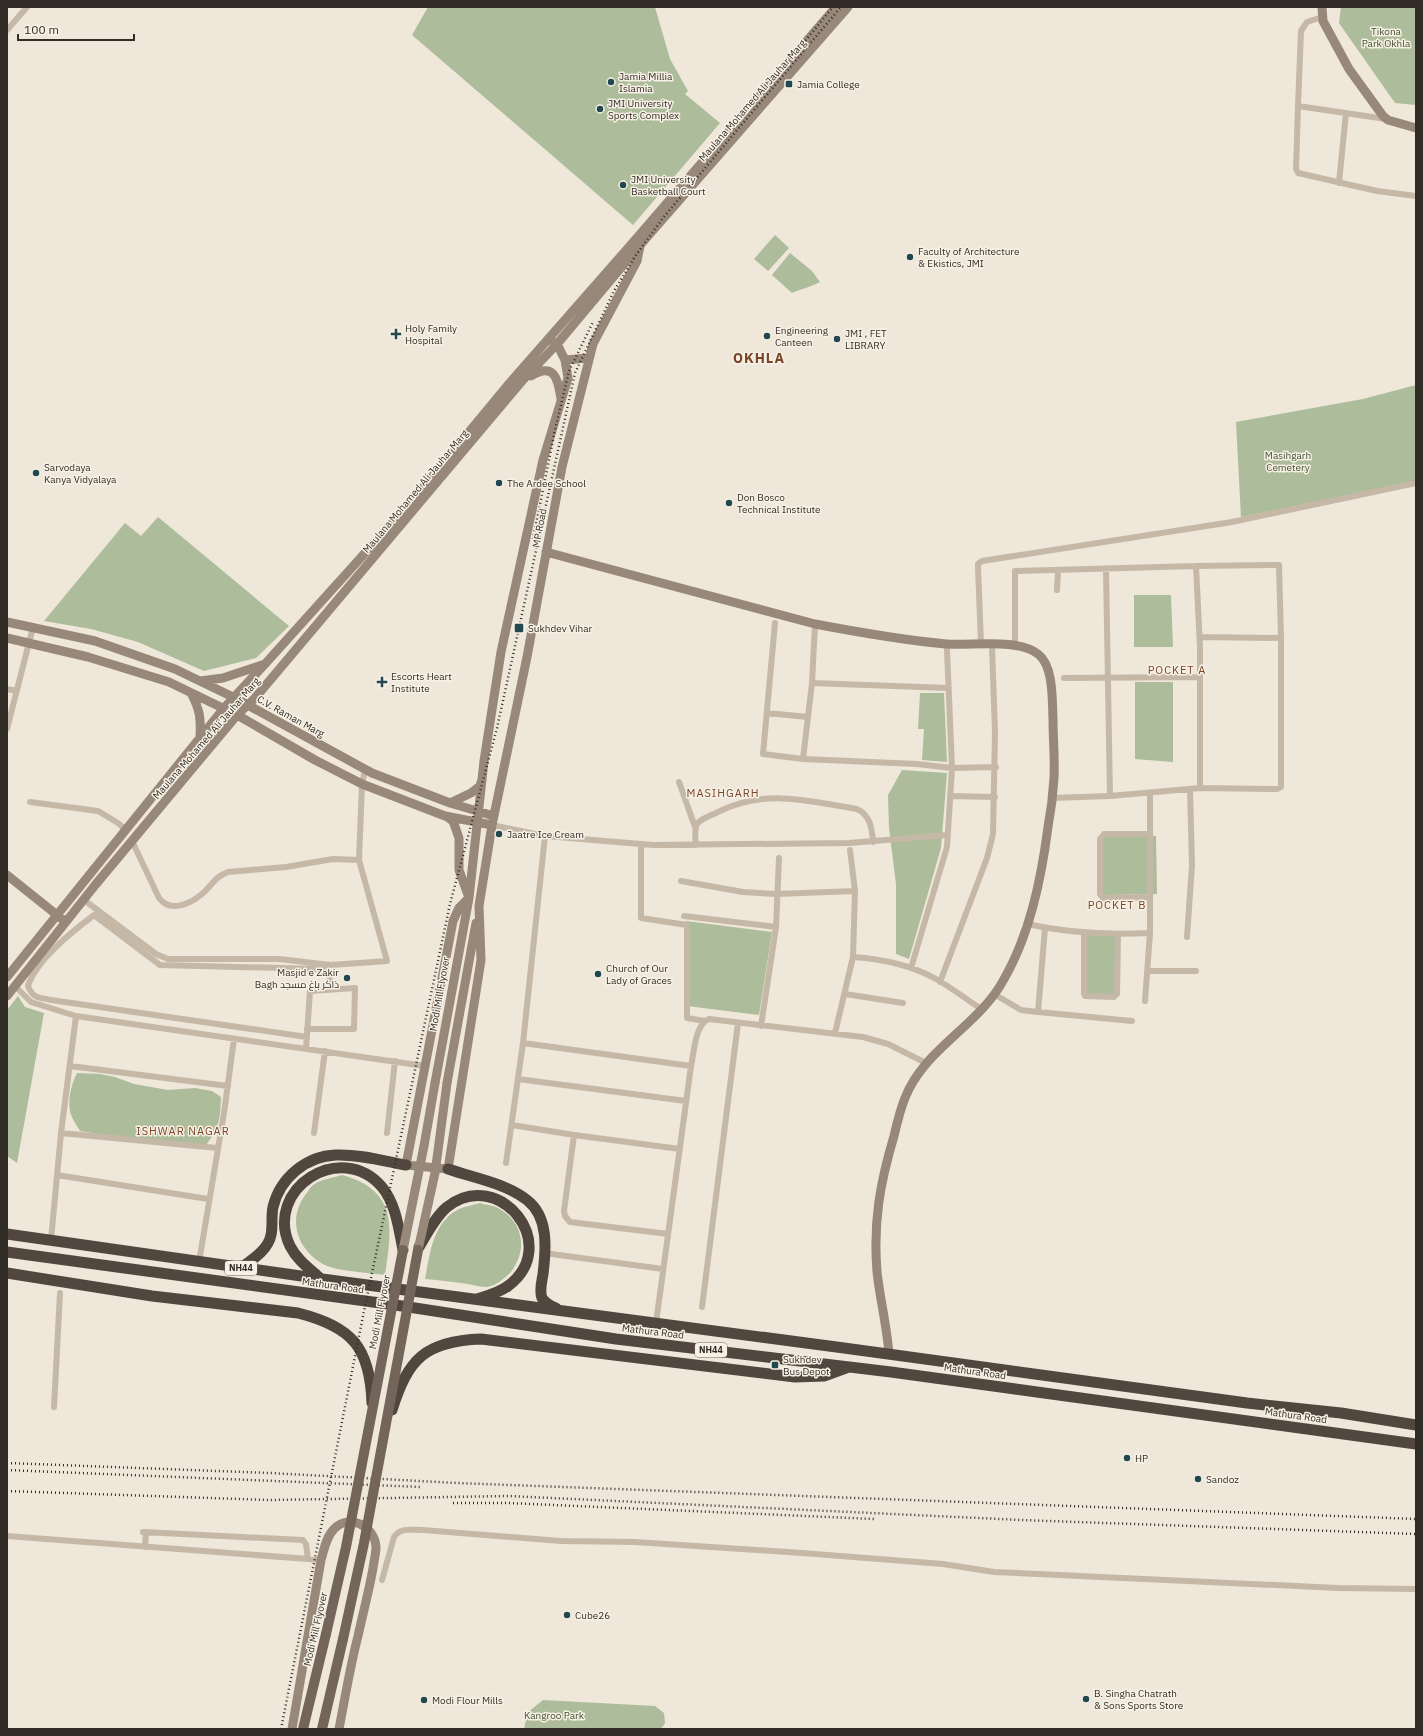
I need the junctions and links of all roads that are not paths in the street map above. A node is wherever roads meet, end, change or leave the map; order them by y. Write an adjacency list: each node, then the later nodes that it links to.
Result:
1 (27, 7): 6 (street)
2 (836, 7): 13 (main road, Maulana Mohamed Ali Jauhar Marg)
3 (1322, 7): 5 (main road)
4 (846, 8): 13 (main road, Maulana Mohamed Ali Jauhar Marg)
5 (1322, 17): 7 (street); 9 (main road)
6 (7, 30)
7 (1298, 106): 8 (street); 11 (street)
8 (1346, 113): 9 (street); 11 (street)
9 (1386, 119): 10 (main road)
10 (1416, 128)
11 (1339, 183): 12 (street)
12 (1416, 196)
13 (637, 243): 14 (main road, Maulana Mohamed Ali Jauhar Marg); 15 (main road, Maulana Mohamed Ali Jauhar Marg); 16 (main road, MP Road)
14 (549, 338): 15 (main road); 38 (main road, Maulana Mohamed Ali Jauhar Marg)
15 (556, 344): 17 (main road, MP Road); 18 (main road, Maulana Mohamed Ali Jauhar Marg)
16 (588, 358): 17 (main road); 21 (main road, MP Road)
17 (565, 360): 19 (main road, MP Road)
18 (522, 381): 19 (main road); 49 (main road, Maulana Mohamed Ali Jauhar Marg)
19 (562, 402): 57 (main road, MP Road)
20 (1416, 483): 34 (street)
21 (546, 552): 28 (main road); 74 (main road, MP Road)
22 (1196, 566): 23 (street); 30 (street); 32 (street)
23 (1106, 569): 24 (street); 39 (street)
24 (1058, 570): 25 (street); 36 (street)
25 (1057, 590)
26 (7, 622): 29 (main road, C.V. Raman Marg)
27 (775, 623): 51 (street)
28 (815, 624): 34 (main road); 43 (street)
29 (33, 627): 33 (street); 42 (main road, C.V. Raman Marg)
30 (1200, 637): 32 (street); 40 (street)
31 (7, 638): 33 (main road)
32 (1281, 638): 63 (street)
33 (29, 643): 46 (street); 47 (main road)
34 (981, 644): 35 (main road)
35 (992, 645): 36 (main road); 58 (street)
36 (1015, 646): 69 (main road)
37 (947, 650): 44 (street)
38 (266, 664): 42 (main road); 48 (main road, Maulana Mohamed Ali Jauhar Marg)
39 (1108, 677): 40 (street); 41 (street); 67 (street)
40 (1200, 677): 63 (street)
41 (1064, 678)
42 (200, 681): 48 (main road, C.V. Raman Marg)
43 (812, 683): 44 (street); 53 (street)
44 (948, 688): 59 (street)
45 (7, 689): 46 (street)
46 (17, 691): 54 (street)
47 (191, 692): 50 (main road); 55 (main road)
48 (235, 698): 49 (main road, C.V. Raman Marg); 50 (main road, Maulana Mohamed Ali Jauhar Marg)
49 (247, 704): 52 (main road, Maulana Mohamed Ali Jauhar Marg); 60 (main road, C.V. Raman Marg)
50 (224, 708): 52 (main road); 55 (main road, Maulana Mohamed Ali Jauhar Marg)
51 (767, 713): 53 (street); 56 (street)
52 (237, 715): 62 (main road); 81 (main road, Maulana Mohamed Ali Jauhar Marg)
53 (808, 717): 56 (street)
54 (7, 729)
55 (200, 738): 77 (main road, Maulana Mohamed Ali Jauhar Marg)
56 (803, 759): 59 (street)
57 (484, 761): 71 (main road); 72 (main road, MP Road)
58 (996, 767): 59 (street); 68 (street)
59 (952, 768): 66 (street)
60 (365, 770): 62 (street); 71 (main road, C.V. Raman Marg)
61 (679, 782): 76 (street)
62 (362, 784): 73 (main road); 87 (street)
63 (1200, 788): 64 (street)
64 (1190, 789): 65 (street); 105 (street)
65 (1150, 793): 67 (street); 78 (street)
66 (950, 796): 68 (street); 79 (street)
67 (1110, 796): 69 (street)
68 (995, 797): 111 (street)
69 (1052, 798): 99 (main road)
70 (30, 802): 77 (street)
71 (450, 803): 72 (main road, C.V. Raman Marg)
72 (478, 813): 74 (main road, C.V. Raman Marg); 75 (main road, MP Road)
73 (445, 816): 75 (main road); 93 (main road)
74 (493, 820): 75 (main road); 80 (street); 95 (main road, MP Road)
75 (478, 823): 93 (main road, Modi Mill Flyover)
76 (695, 827): 82 (street); 84 (street)
77 (126, 830): 96 (main road, Maulana Mohamed Ali Jauhar Marg)
78 (1150, 834): 92 (street); 92 (street)
79 (947, 835): 82 (street); 107 (street)
80 (545, 836): 83 (street); 130 (street)
81 (132, 841): 87 (street); 94 (main road, Maulana Mohamed Ali Jauhar Marg)
82 (873, 842): 84 (street)
83 (641, 844): 84 (street); 122 (street)
84 (696, 845)
85 (850, 850): 90 (street)
86 (779, 858): 91 (street)
87 (358, 860): 94 (street)
88 (7, 875): 96 (main road)
89 (681, 881): 91 (street)
90 (855, 891): 91 (street); 106 (street)
91 (776, 894): 100 (street)
92 (1150, 897): 103 (street)
93 (469, 898): 136 (main road); 156 (main road, Modi Mill Flyover, bridge)
94 (84, 900): 98 (main road, Maulana Mohamed Ali Jauhar Marg)
95 (479, 906): 150 (main road); 157 (main road, bridge)
96 (58, 915): 98 (main road); 110 (main road, Maulana Mohamed Ali Jauhar Marg)
97 (684, 916): 100 (street)
98 (66, 923): 112 (main road, Maulana Mohamed Ali Jauhar Marg)
99 (1027, 924): 101 (street); 115 (main road)
100 (776, 927): 125 (street)
101 (1045, 928): 102 (street); 120 (street)
102 (1084, 932): 104 (street); 104 (street)
103 (1150, 933): 104 (street); 108 (street)
104 (1118, 934)
105 (1188, 938)
106 (853, 957): 107 (street); 114 (street)
107 (912, 968): 111 (street)
108 (1148, 971): 109 (street); 117 (street)
109 (1196, 971)
110 (7, 977)
111 (940, 982): 119 (street)
112 (15, 986): 116 (main road, Maulana Mohamed Ali Jauhar Marg); 121 (street)
113 (331, 988): 126 (street); 126 (street); 128 (street)
114 (845, 994): 118 (street); 127 (street)
115 (994, 994): 119 (main road); 120 (street)
116 (7, 996)
117 (1145, 1001)
118 (903, 1003)
119 (982, 1010): 134 (main road)
120 (1038, 1012): 123 (street)
121 (76, 1016): 129 (street); 135 (street)
122 (705, 1021): 124 (street); 137 (street)
123 (1132, 1021)
124 (738, 1023): 125 (street); 167 (street)
125 (761, 1026): 127 (street)
126 (308, 1029): 128 (street)
127 (835, 1033): 134 (street)
128 (307, 1037): 131 (street)
129 (234, 1040): 131 (street); 139 (street)
130 (523, 1043): 137 (street); 138 (street)
131 (306, 1049): 132 (street)
132 (325, 1051): 133 (street); 144 (street)
133 (395, 1061): 136 (street); 143 (street)
134 (926, 1063): 170 (main road)
135 (70, 1066): 139 (street); 142 (street)
136 (425, 1066): 149 (main road)
137 (691, 1066): 140 (street)
138 (518, 1079): 140 (street); 141 (street)
139 (228, 1086): 146 (street)
140 (686, 1101): 147 (street)
141 (512, 1125): 145 (street); 148 (street)
142 (61, 1133): 146 (street); 151 (street)
143 (387, 1133)
144 (314, 1134)
145 (574, 1135): 147 (street); 154 (street)
146 (217, 1148): 152 (street)
147 (680, 1149): 154 (street)
148 (506, 1163)
149 (406, 1165): 150 (main road); 161 (highway)
150 (448, 1169): 159 (highway)
151 (57, 1174): 152 (street); 155 (street)
152 (208, 1199): 160 (street)
153 (7, 1234): 155 (highway, Mathura Road / NH44)
154 (668, 1234): 162 (street)
155 (51, 1240): 160 (highway, Mathura Road / NH44)
156 (403, 1250): 164 (highway); 173 (main road, Modi Mill Flyover, bridge)
157 (418, 1250): 166 (highway); 175 (main road, bridge)
158 (7, 1252): 171 (highway, Mathura Road / NH44)
159 (544, 1253): 162 (street); 168 (highway)
160 (199, 1262): 161 (highway, Mathura Road / NH44)
161 (241, 1268): 164 (highway, Mathura Road / NH44)
162 (663, 1269): 169 (street)
163 (7, 1273): 173 (highway, bridge)
164 (322, 1279): 166 (highway, Mathura Road / NH44)
165 (60, 1293): 172 (street)
166 (475, 1300): 168 (highway, Mathura Road / NH44)
167 (702, 1307)
168 (561, 1311): 169 (highway, Mathura Road / NH44)
169 (656, 1323): 170 (highway, Mathura Road / NH44)
170 (889, 1354): 174 (highway, Mathura Road / NH44)
171 (849, 1366): 175 (highway, bridge); 176 (highway, Mathura Road / NH44)
172 (54, 1407)
173 (372, 1416): 184 (main road, Modi Mill Flyover, bridge)
174 (1416, 1425)
175 (386, 1430): 185 (main road, bridge)
176 (1416, 1444)
177 (7, 1536): 178 (street)
178 (145, 1547): 179 (street); 179 (street)
179 (308, 1559): 180 (street)
180 (321, 1560): 183 (main road); 186 (main road)
181 (382, 1580): 182 (street)
182 (1416, 1589)
183 (292, 1729)
184 (303, 1729)
185 (322, 1729)
186 (339, 1729)

